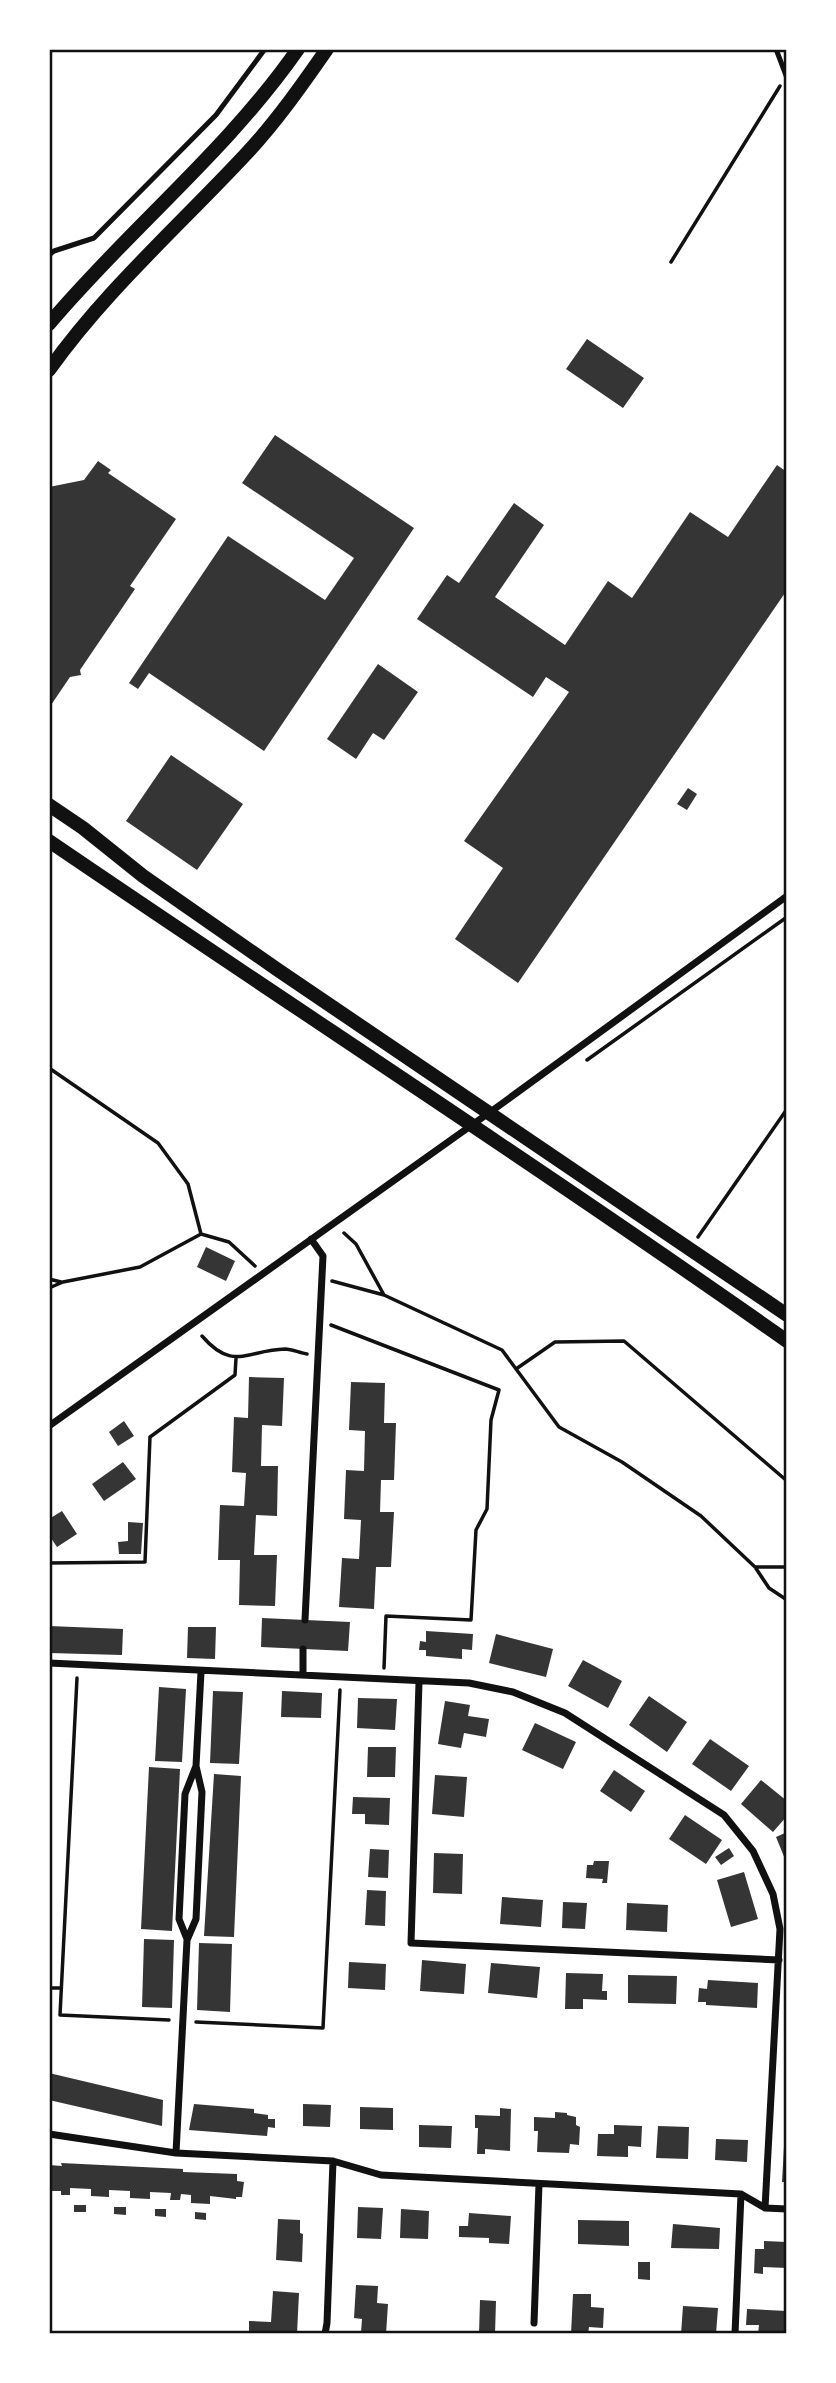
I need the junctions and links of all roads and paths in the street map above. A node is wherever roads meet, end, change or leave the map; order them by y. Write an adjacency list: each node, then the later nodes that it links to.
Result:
1 (265, 49): 6 (lane)
2 (298, 49): 8 (main road)
3 (327, 49): 9 (main road)
4 (776, 49): 5 (lane)
5 (787, 77): 7 (path)
6 (49, 255)
7 (671, 262)
8 (49, 324)
9 (49, 370)
10 (49, 805): 17 (main road)
11 (49, 841): 18 (main road)
12 (787, 896): 17 (street)
13 (787, 917): 14 (path)
14 (579, 1065)
15 (49, 1068): 20 (path)
16 (787, 1109): 22 (path)
17 (489, 1112): 18 (street); 22 (main road)
18 (471, 1124): 21 (street); 32 (main road)
19 (344, 1233): 28 (path)
20 (201, 1234): 23 (path); 26 (path)
21 (311, 1240): 23 (street); 42 (street)
22 (689, 1249): 29 (main road)
23 (262, 1274): 36 (street)
24 (49, 1279): 26 (path)
25 (329, 1280): 28 (path)
26 (63, 1282): 27 (path)
27 (49, 1288)
28 (384, 1295): 35 (path)
29 (787, 1315)
30 (326, 1323): 46 (path)
31 (202, 1336): 34 (path)
32 (787, 1341)
33 (309, 1355): 34 (path)
34 (236, 1358): 38 (path)
35 (516, 1369): 37 (path); 39 (path)
36 (49, 1426)
37 (787, 1482)
38 (49, 1563)
39 (755, 1567): 40 (path); 41 (path)
40 (787, 1567)
41 (787, 1600)
42 (305, 1620)
43 (303, 1649): 48 (street)
44 (49, 1663): 45 (street)
45 (78, 1665): 47 (street); 55 (path)
46 (384, 1668)
47 (201, 1672): 48 (street); 51 (street)
48 (303, 1675): 49 (street)
49 (341, 1678): 50 (street); 57 (path)
50 (419, 1682): 53 (street); 53 (street)
51 (196, 1766): 52 (street); 52 (street)
52 (187, 1940): 59 (street)
53 (779, 1960): 63 (street)
54 (49, 1988): 55 (path)
55 (62, 1988): 56 (path)
56 (177, 2021)
57 (189, 2021)
58 (49, 2134): 59 (street)
59 (176, 2153): 60 (street)
60 (333, 2161): 61 (street); 66 (street)
61 (540, 2184): 62 (street); 65 (street)
62 (741, 2194): 63 (street); 67 (street)
63 (765, 2208): 64 (street)
64 (787, 2209)
65 (534, 2323)
66 (325, 2334)
67 (735, 2334)

